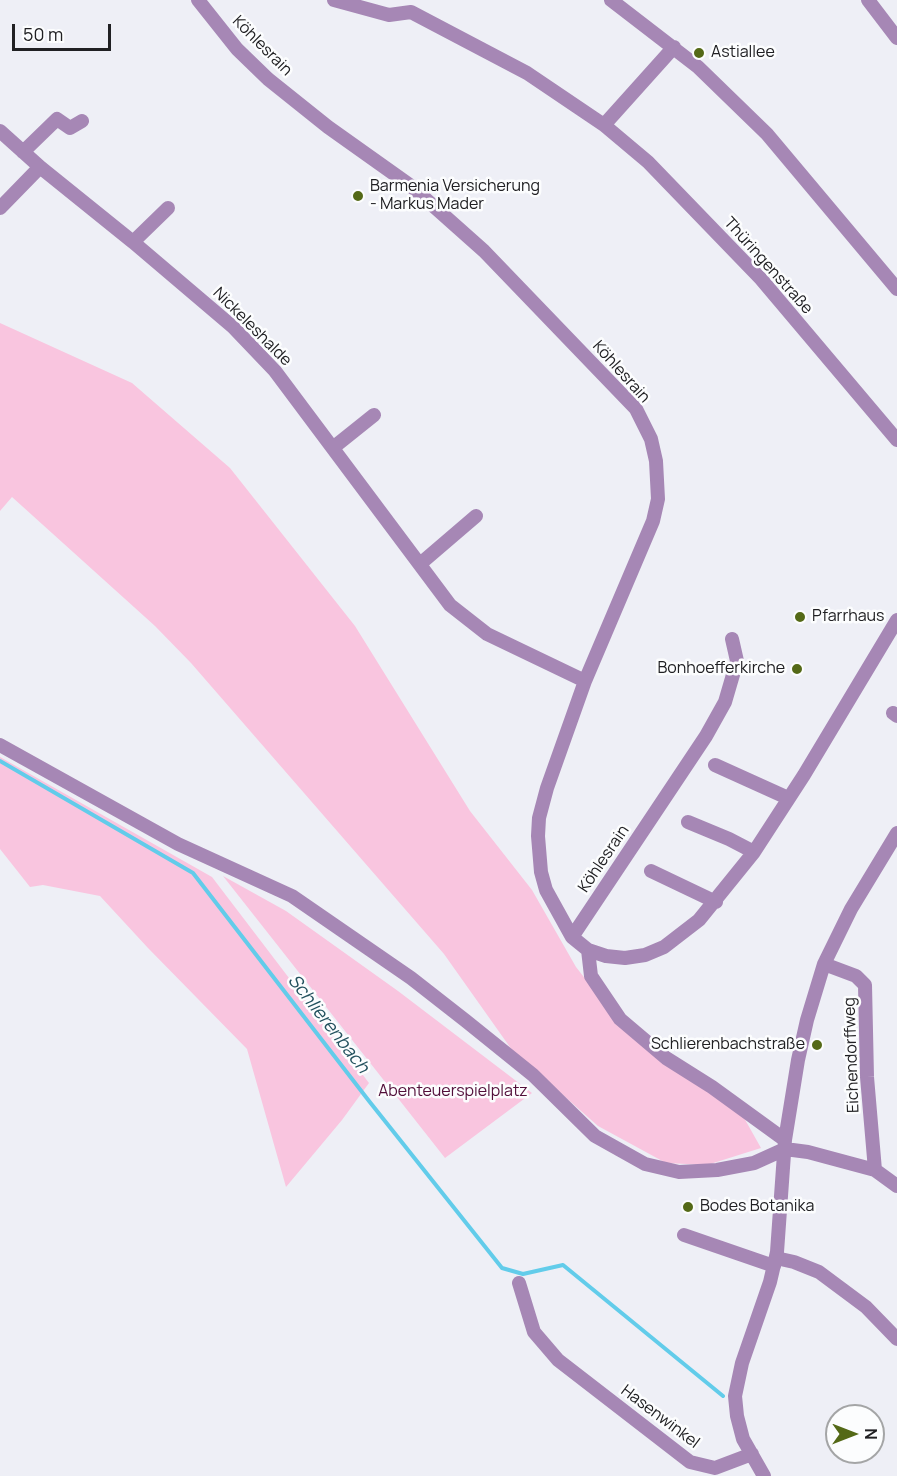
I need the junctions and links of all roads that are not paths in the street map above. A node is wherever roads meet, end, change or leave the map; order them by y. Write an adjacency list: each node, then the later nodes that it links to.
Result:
1 (198, 0): 23 (street, Köhlesrain)
2 (333, 0): 8 (street, Thüringenstraße)
3 (612, 0): 6 (street)
4 (867, 0): 5 (street)
5 (897, 38)
6 (674, 47): 8 (street); 15 (street)
7 (82, 121): 10 (street)
8 (604, 125): 17 (street, Thüringenstraße)
9 (0, 131): 10 (street, Nickeleshalde)
10 (23, 152): 11 (street, Nickeleshalde)
11 (40, 167): 12 (street); 14 (street, Nickeleshalde)
12 (0, 208)
13 (168, 208): 14 (street)
14 (133, 242): 18 (street, Nickeleshalde)
15 (897, 289)
16 (374, 415): 18 (street)
17 (897, 440)
18 (334, 447): 20 (street, Nickeleshalde)
19 (476, 516): 20 (street)
20 (420, 564): 23 (street, Nickeleshalde)
21 (897, 620): 26 (street, Köhlesrain)
22 (732, 639): 32 (street, Köhlesrain)
23 (585, 681): 32 (street, Köhlesrain)
24 (0, 745): 35 (street)
25 (715, 765): 26 (street)
26 (788, 798): 29 (street, Köhlesrain)
27 (688, 822): 29 (street)
28 (897, 833): 34 (street)
29 (754, 852): 31 (street, Köhlesrain)
30 (651, 871): 31 (street)
31 (716, 902): 33 (street, Köhlesrain)
32 (572, 938): 33 (street, Köhlesrain)
33 (588, 951): 35 (street)
34 (824, 964): 35 (street); 36 (street, Eichendorffweg)
35 (785, 1145): 36 (street); 39 (street)
36 (875, 1170): 37 (street)
37 (897, 1186)
38 (684, 1235): 39 (street)
39 (775, 1262): 41 (street); 42 (street)
40 (519, 1283): 43 (street, Hasenwinkel)
41 (897, 1339)
42 (752, 1454): 43 (street, Hasenwinkel); 44 (street)
43 (715, 1472)
44 (764, 1476)

